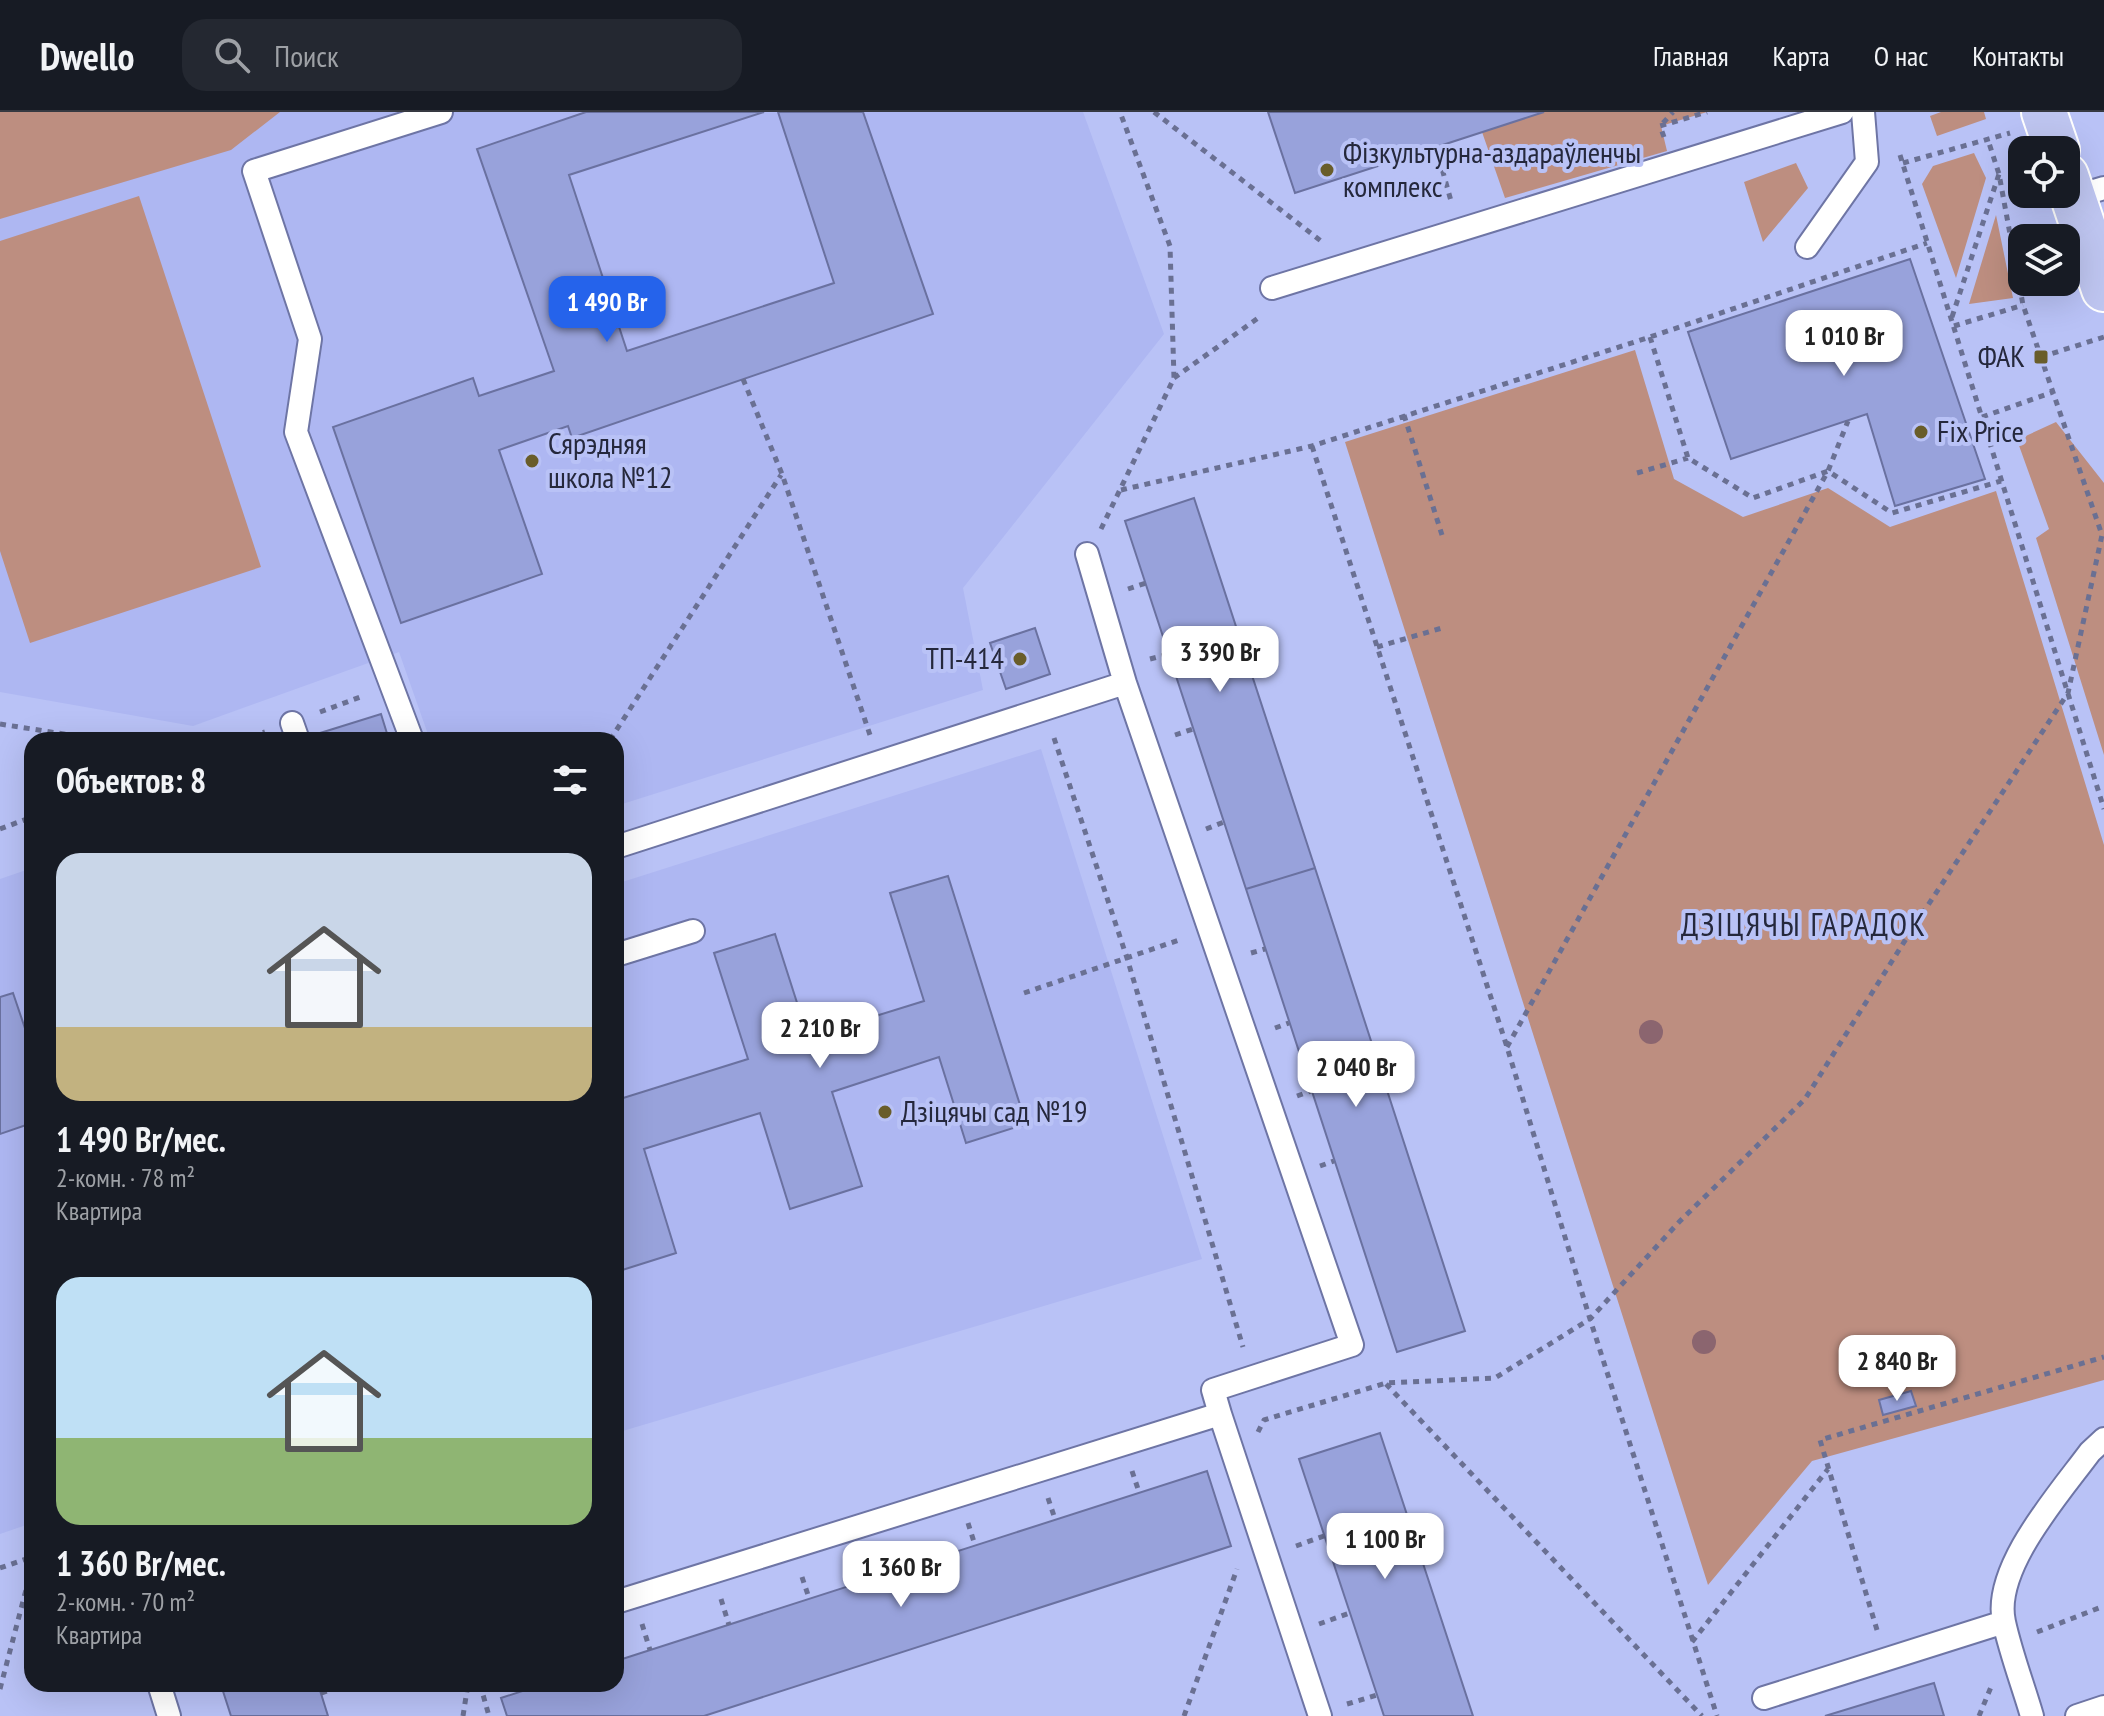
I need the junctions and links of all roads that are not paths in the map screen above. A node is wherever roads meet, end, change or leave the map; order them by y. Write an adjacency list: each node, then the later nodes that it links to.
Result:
1 (441, 112): 10 (lane)
2 (1842, 112): 6 (lane)
3 (1863, 112): 5 (lane)
4 (2081, 187): 7 (main road)
5 (1807, 247)
6 (1272, 288)
7 (2104, 289)
8 (1087, 554): 9 (lane)
9 (1125, 683): 11 (lane); 14 (lane)
10 (409, 732)
11 (624, 844)
12 (693, 931): 13 (lane)
13 (624, 953)
14 (1220, 1414): 16 (lane); 22 (lane)
15 (2104, 1439): 17 (lane)
16 (624, 1600)
17 (2004, 1622): 19 (lane); 23 (lane)
18 (162, 1692): 21 (lane)
19 (1764, 1698)
20 (2104, 1707): 24 (lane)
21 (169, 1716)
22 (1320, 1716)
23 (2032, 1716)
24 (2077, 1716)

